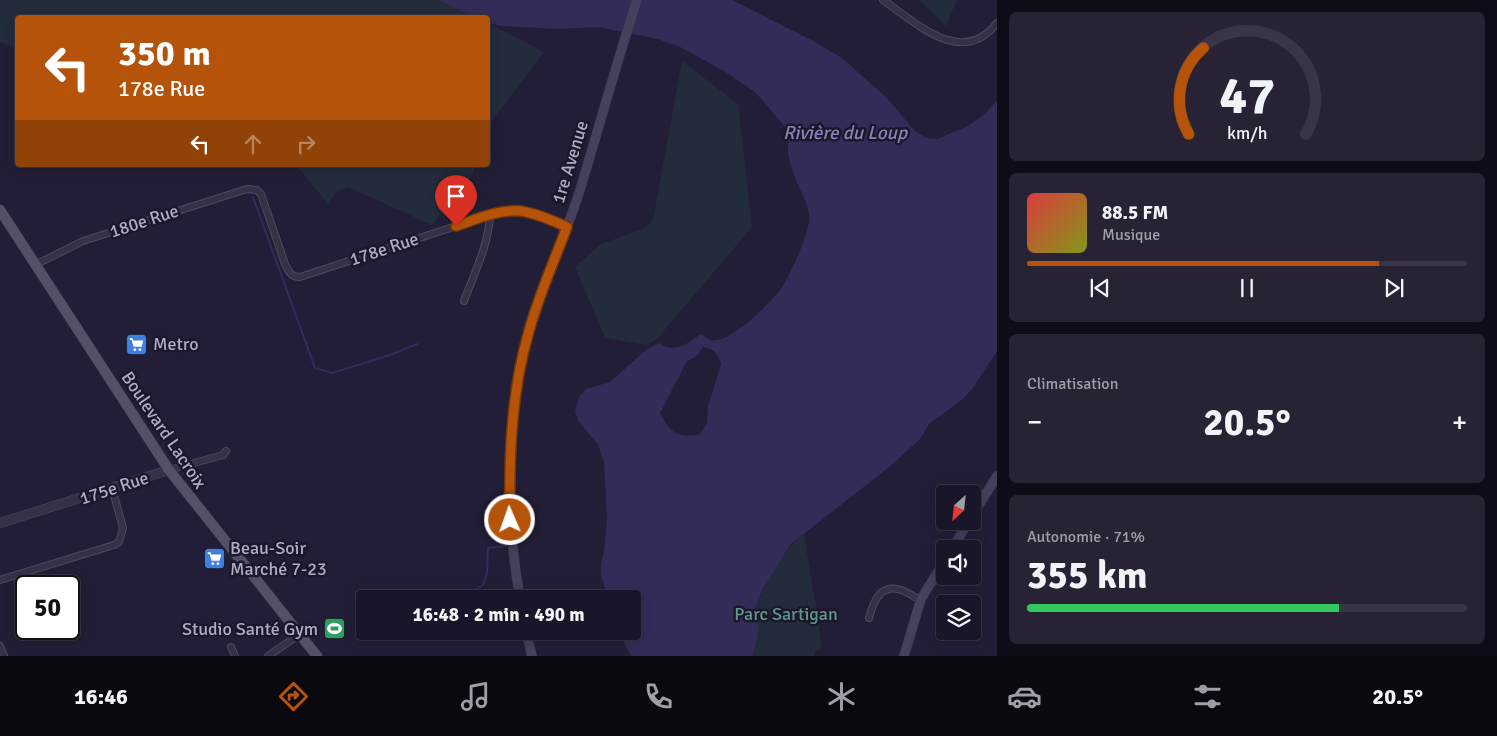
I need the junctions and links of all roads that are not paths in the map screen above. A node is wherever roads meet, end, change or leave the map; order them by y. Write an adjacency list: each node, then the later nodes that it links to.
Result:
1 (637, 0): 7 (main road, 1re Avenue)
2 (883, 0): 3 (street)
3 (997, 22)
4 (257, 190): 6 (street, 178e Rue); 8 (street, 180e Rue)
5 (0, 210): 8 (main road, Boulevard Lacroix)
6 (490, 214): 7 (street, 178e Rue); 9 (street)
7 (567, 227): 18 (main road, 1re Avenue)
8 (34, 265): 11 (main road, Boulevard Lacroix)
9 (464, 301)
10 (226, 451): 11 (street, 175e Rue)
11 (169, 470): 13 (street, 175e Rue); 21 (main road, Boulevard Lacroix)
12 (997, 476): 14 (main road)
13 (112, 488): 15 (street, 175e Rue); 17 (street)
14 (981, 502)
15 (0, 523)
16 (936, 574): 19 (main road)
17 (0, 580)
18 (518, 590)
19 (920, 600): 20 (street); 30 (main road)
20 (869, 618)
21 (300, 634): 27 (street); 28 (main road, Boulevard Lacroix)
22 (528, 640): 29 (main road)
23 (0, 646): 25 (street)
24 (231, 647): 26 (street)
25 (4, 656)
26 (234, 656)
27 (268, 656)
28 (317, 656)
29 (532, 656)
30 (904, 656)

